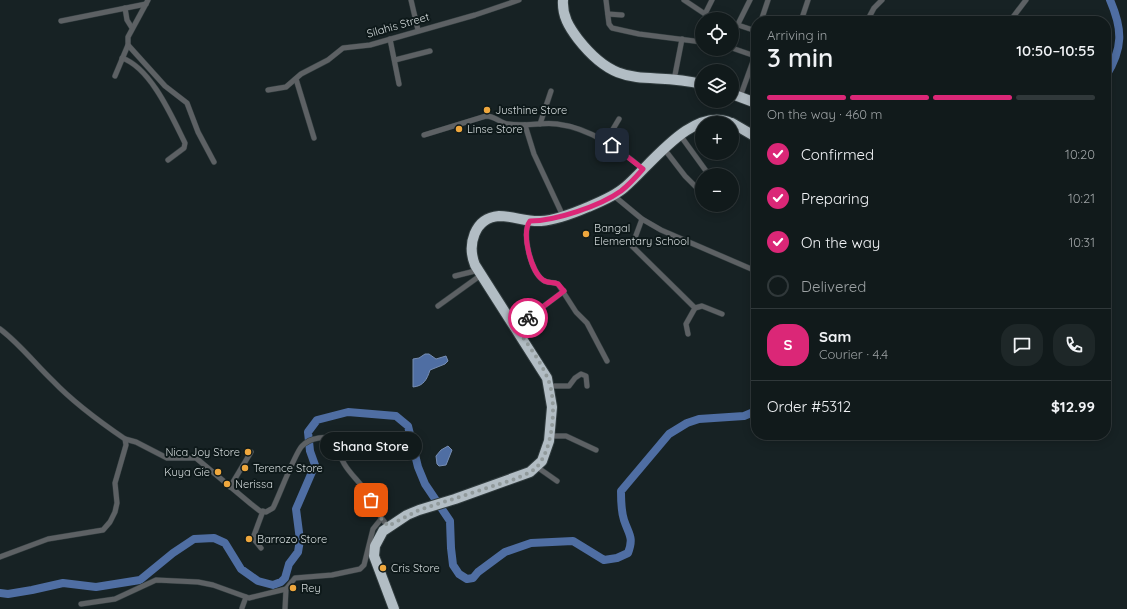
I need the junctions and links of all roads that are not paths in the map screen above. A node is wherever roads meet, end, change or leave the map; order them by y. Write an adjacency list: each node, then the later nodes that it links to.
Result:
1 (411, 0): 27 (street)
2 (519, 0): 27 (street, Silahis Street)
3 (563, 0): 40 (highway)
4 (606, 0): 16 (street)
5 (684, 0): 14 (street)
6 (712, 0): 15 (street)
7 (750, 0): 23 (street)
8 (768, 0): 18 (street)
9 (808, 0): 19 (street)
10 (882, 0): 20 (street)
11 (1026, 0): 21 (street)
12 (147, 2): 13 (street); 25 (street)
13 (125, 8): 22 (street); 25 (street)
14 (702, 12)
15 (706, 12)
16 (608, 14): 17 (street); 29 (street)
17 (622, 14)
18 (763, 16)
19 (803, 16)
20 (871, 16)
21 (1014, 16)
22 (60, 21)
23 (739, 22)
24 (739, 24): 26 (street)
25 (132, 28): 31 (street)
26 (751, 29)
27 (418, 30): 28 (street, Silahis Street)
28 (390, 39): 36 (street); 39 (street, Silahis Street)
29 (682, 39): 30 (street); 40 (street)
30 (695, 41)
31 (128, 45): 35 (street); 60 (street)
32 (739, 50): 34 (street)
33 (430, 51): 36 (street)
34 (751, 53)
35 (122, 58): 38 (street); 59 (street)
36 (395, 60): 42 (street)
37 (751, 64): 43 (street)
38 (115, 76)
39 (296, 78): 44 (street, Silahis Street); 56 (street)
40 (674, 80): 41 (highway)
41 (695, 83)
42 (399, 84)
43 (739, 89)
44 (268, 90)
45 (551, 91): 49 (street)
46 (739, 96): 47 (highway)
47 (751, 101)
48 (619, 119): 57 (street)
49 (540, 124): 50 (street); 57 (street)
50 (525, 125): 54 (street); 65 (street)
51 (695, 125): 55 (highway)
52 (739, 127): 53 (highway)
53 (751, 134)
54 (424, 135)
55 (680, 135): 58 (highway); 61 (street)
56 (314, 138)
57 (606, 141): 62 (street)
58 (665, 150): 62 (highway); 63 (street)
59 (168, 160)
60 (214, 162)
61 (704, 168)
62 (643, 169): 64 (highway)
63 (695, 186)
64 (613, 195): 65 (highway); 66 (street)
65 (563, 216): 67 (highway)
66 (642, 219): 68 (street); 73 (street)
67 (530, 221): 69 (highway); 71 (street)
68 (751, 269)
69 (480, 273): 70 (street); 72 (street); 75 (highway)
70 (455, 276)
71 (564, 291): 75 (street); 78 (street)
72 (438, 306)
73 (695, 308): 74 (street); 77 (street)
74 (722, 314)
75 (516, 327): 79 (highway)
76 (0, 329): 82 (street)
77 (688, 334)
78 (607, 361)
79 (550, 386): 80 (street); 81 (highway)
80 (587, 386)
81 (550, 436): 83 (street); 85 (highway)
82 (125, 439): 87 (street); 91 (street)
83 (596, 450)
84 (251, 452): 87 (street)
85 (537, 467): 86 (street); 89 (highway)
86 (557, 481)
87 (230, 487): 88 (street)
88 (263, 511): 89 (street); 90 (street)
89 (384, 523): 92 (street); 97 (highway)
90 (261, 548)
91 (0, 557)
92 (286, 589): 93 (street); 96 (street)
93 (246, 597): 94 (street); 95 (street)
94 (81, 604)
95 (242, 608)
96 (285, 609)
97 (394, 609)

